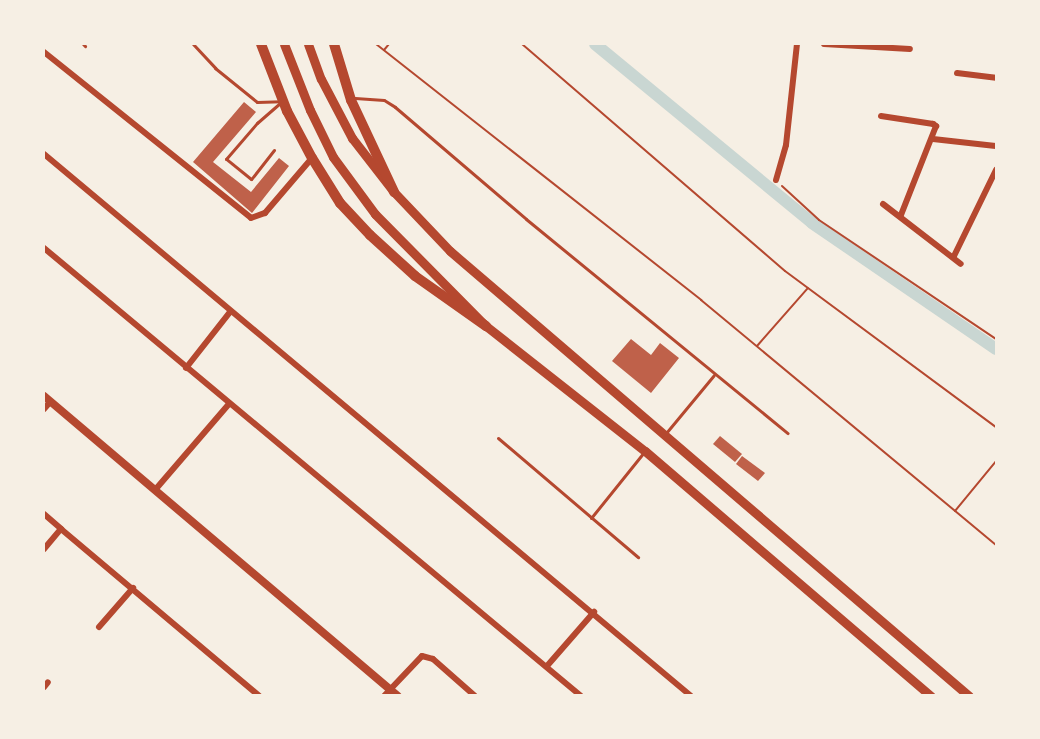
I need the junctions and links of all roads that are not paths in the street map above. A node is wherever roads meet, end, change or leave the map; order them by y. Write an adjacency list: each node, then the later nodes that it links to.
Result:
1 (193, 44): 13 (lane)
2 (261, 44): 13 (main road)
3 (284, 44): 30 (main road)
4 (308, 44): 23 (main road)
5 (334, 44): 12 (main road)
6 (797, 44): 21 (street)
7 (824, 44): 8 (street)
8 (910, 49)
9 (44, 52): 19 (street)
10 (957, 73): 11 (street)
11 (996, 78)
12 (350, 98): 23 (main road); 32 (lane)
13 (283, 100): 17 (lane); 19 (main road)
14 (881, 116): 15 (street)
15 (933, 139): 16 (street); 25 (street)
16 (996, 146)
17 (274, 150)
18 (44, 154): 29 (street)
19 (312, 158): 30 (main road)
20 (996, 170): 22 (street)
21 (776, 180)
22 (994, 182): 27 (street)
23 (394, 192): 37 (main road)
24 (883, 204): 25 (street)
25 (901, 215): 27 (street)
26 (44, 248): 31 (street)
27 (954, 256): 28 (street)
28 (961, 264)
29 (230, 312): 31 (street); 47 (street)
30 (486, 326): 39 (main road)
31 (186, 368): 34 (street)
32 (714, 375): 36 (lane); 37 (lane)
33 (47, 399): 35 (street); 40 (street)
34 (229, 404): 40 (street); 49 (street)
35 (44, 409)
36 (787, 433)
37 (664, 434): 57 (main road)
38 (498, 438): 42 (lane)
39 (645, 451): 42 (lane); 56 (main road)
40 (155, 490): 50 (street)
41 (44, 514): 43 (street)
42 (591, 518): 45 (lane)
43 (61, 529): 44 (street); 46 (street)
44 (44, 549)
45 (638, 556)
46 (133, 588): 48 (street); 51 (street)
47 (594, 612): 49 (street); 55 (street)
48 (99, 627)
49 (547, 666): 54 (street)
50 (387, 692): 52 (street); 53 (street)
51 (259, 696)
52 (398, 696)
53 (475, 696)
54 (581, 696)
55 (691, 696)
56 (931, 696)
57 (969, 696)

